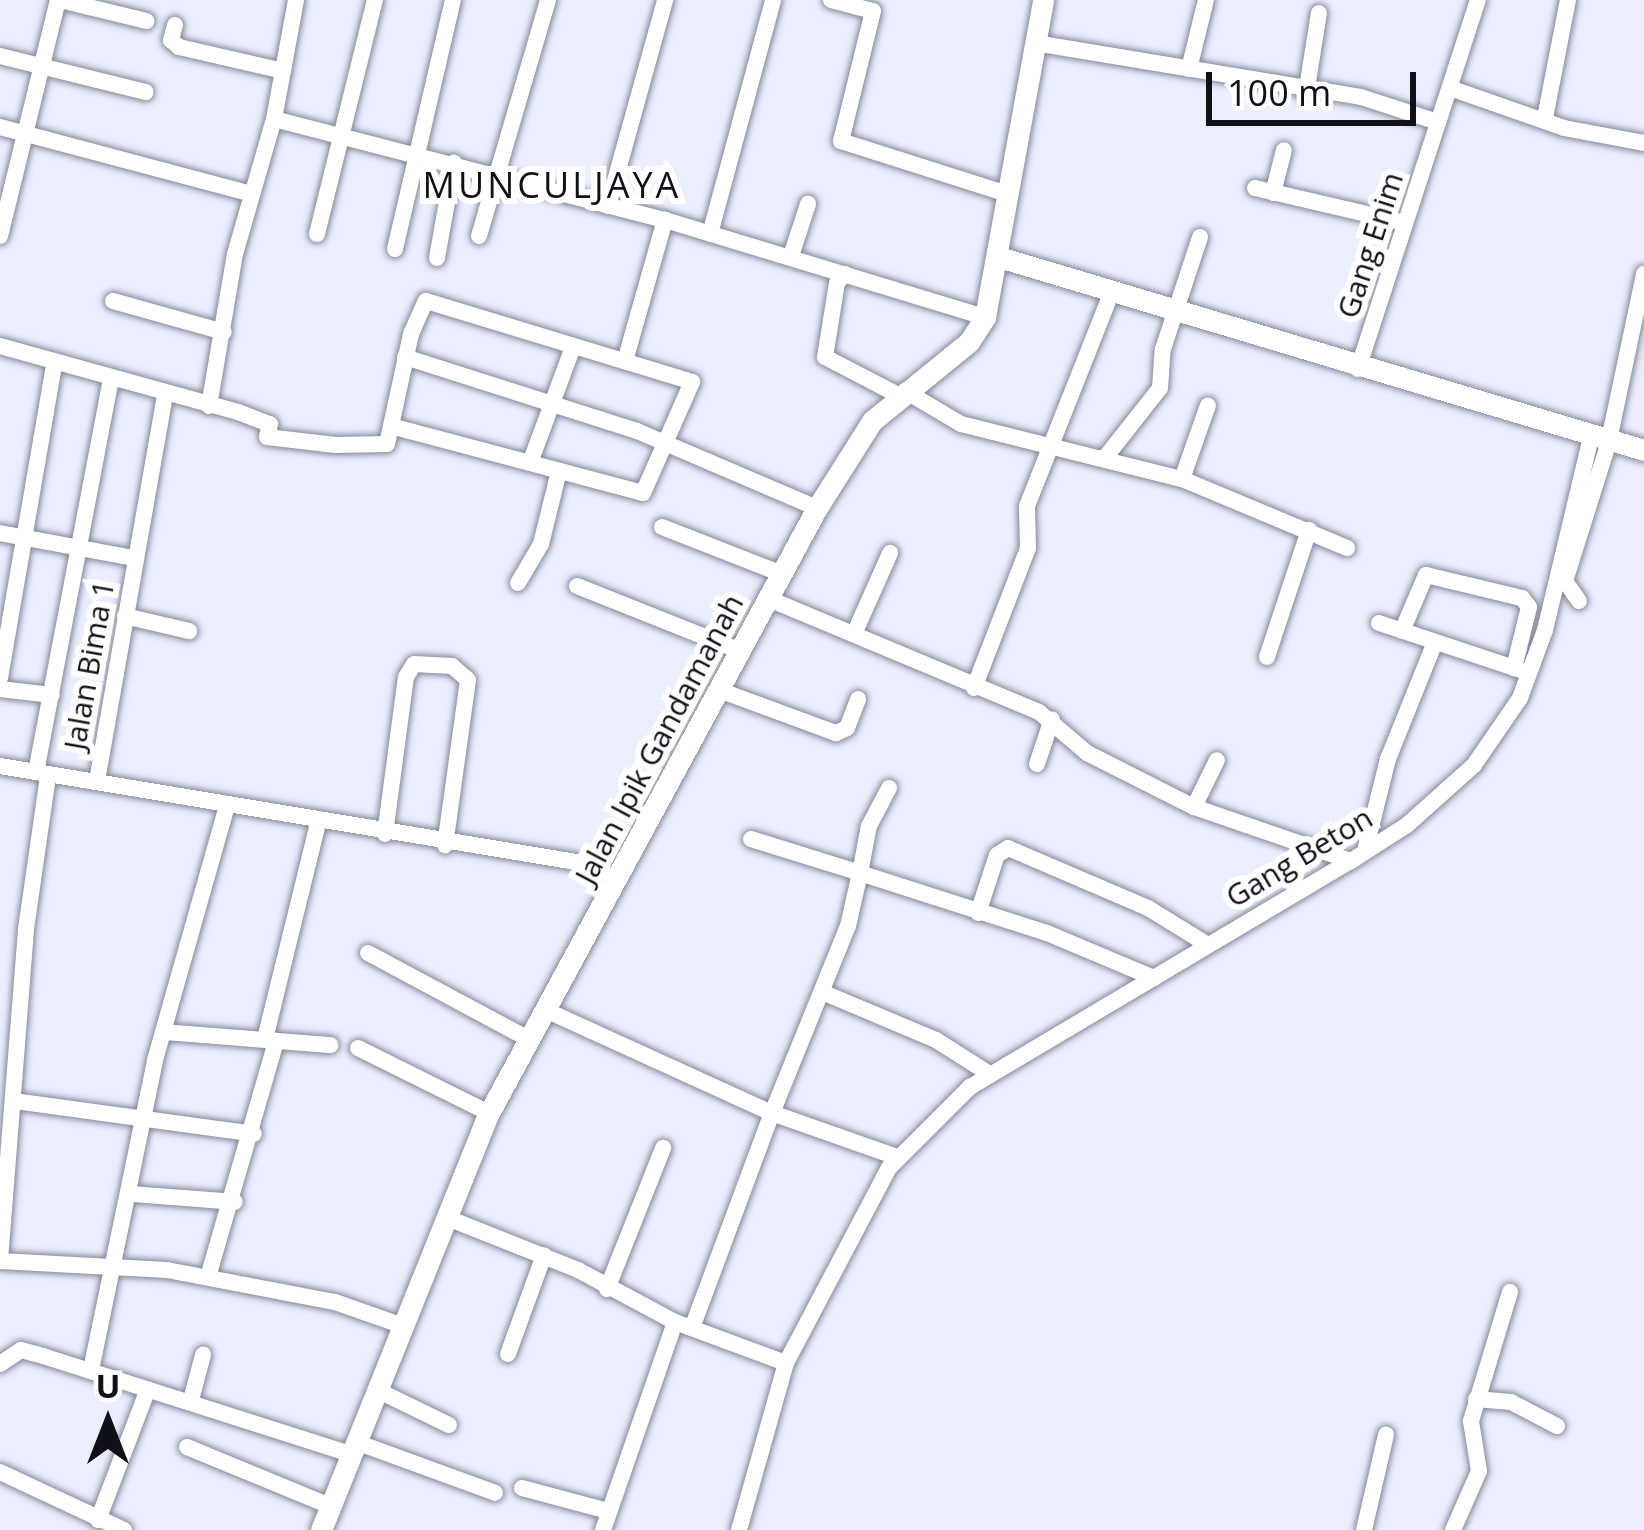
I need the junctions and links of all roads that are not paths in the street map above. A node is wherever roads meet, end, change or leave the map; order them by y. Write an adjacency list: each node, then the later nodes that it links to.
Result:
1 (59, 0): 13 (street); 19 (street)
2 (296, 0): 21 (street)
3 (375, 0): 30 (street)
4 (453, 0): 33 (street)
5 (548, 0): 35 (street)
6 (665, 0): 40 (street)
7 (773, 0): 44 (street)
8 (831, 0): 38 (street)
9 (1043, 0): 17 (street, Jalan Ipik Gandamanah)
10 (1206, 0): 20 (street)
11 (1478, 0): 22 (street, Gang Enim)
12 (1568, 0): 25 (street)
13 (100, 5): 15 (street)
14 (1319, 13): 24 (street)
15 (146, 21)
16 (175, 25): 21 (street)
17 (1035, 43): 20 (street); 38 (street, Jalan Ipik Gandamanah)
18 (0, 56): 19 (street)
19 (42, 67): 23 (street); 29 (street)
20 (1189, 69): 24 (street)
21 (283, 71): 26 (street)
22 (1450, 88): 25 (street); 27 (street, Gang Enim)
23 (146, 92)
24 (1306, 94): 27 (street)
25 (1545, 118): 31 (street)
26 (274, 119): 30 (street); 36 (street)
27 (1438, 122): 42 (street, Gang Enim)
28 (0, 127): 29 (street)
29 (26, 133): 36 (street); 37 (street)
30 (342, 137): 33 (street); 43 (street)
31 (1635, 141)
32 (1284, 150): 42 (street)
33 (418, 154): 34 (street); 48 (street)
34 (454, 163): 35 (street); 51 (street)
35 (497, 175): 40 (street); 46 (street)
36 (252, 194): 58 (street)
37 (5, 195): 45 (street)
38 (1010, 195): 50 (street, Jalan Ipik Gandamanah)
39 (808, 204): 49 (street)
40 (608, 206): 41 (street)
41 (665, 220): 44 (street); 63 (street)
42 (1405, 223): 65 (street, Gang Enim)
43 (317, 234)
44 (710, 234): 49 (street)
45 (0, 236)
46 (479, 236)
47 (1200, 237): 56 (street)
48 (395, 249)
49 (791, 256): 52 (street)
50 (999, 257): 54 (street); 57 (street, Jalan Ipik Gandamanah)
51 (437, 258)
52 (845, 274): 57 (street); 67 (street)
53 (1644, 274): 59 (street)
54 (1111, 294): 56 (street); 75 (street)
55 (113, 301): 58 (street)
56 (1174, 313): 65 (street); 77 (street)
57 (985, 317): 67 (street, Jalan Ipik Gandamanah)
58 (224, 332): 71 (street)
59 (1638, 343): 73 (street)
60 (0, 346): 64 (street)
61 (573, 347): 62 (street); 63 (street); 69 (street)
62 (405, 357): 69 (street); 72 (street)
63 (626, 361): 74 (street)
64 (55, 364): 66 (street); 85 (street)
65 (1358, 369): 73 (street)
66 (111, 378): 68 (street); 86 (street)
67 (902, 393): 75 (street); 81 (street, Jalan Ipik Gandamanah)
68 (165, 394): 71 (street); 89 (street, Jalan Bima 1)
69 (551, 401): 74 (street); 78 (street)
70 (1208, 405): 80 (street)
71 (208, 406): 72 (street)
72 (392, 426): 78 (street)
73 (1599, 441): 76 (street); 94 (street); 103 (street, Gang Beton)
74 (664, 442): 79 (street); 81 (street)
75 (1049, 446): 77 (street); 105 (street)
76 (1644, 450)
77 (1104, 459): 80 (street)
78 (530, 463): 79 (street)
79 (560, 471): 91 (street)
80 (1182, 479): 83 (street)
81 (817, 508): 90 (street, Jalan Ipik Gandamanah)
82 (662, 527): 90 (street)
83 (1309, 530): 87 (street); 102 (street)
84 (0, 533): 85 (street)
85 (23, 538): 86 (street); 104 (street)
86 (81, 544): 89 (street); 108 (street)
87 (1347, 548)
88 (890, 553): 99 (street)
89 (134, 558): 95 (street, Jalan Bima 1)
90 (782, 574): 93 (street, Jalan Ipik Gandamanah)
91 (518, 583)
92 (577, 586): 101 (street)
93 (769, 599): 99 (street); 101 (street, Jalan Ipik Gandamanah)
94 (1579, 602)
95 (125, 616): 97 (street); 115 (street, Jalan Bima 1)
96 (1379, 623): 98 (street)
97 (189, 631)
98 (1402, 631): 100 (street); 103 (street)
99 (854, 634): 105 (street)
100 (1435, 642): 103 (street); 123 (street)
101 (740, 651): 107 (street, Jalan Ipik Gandamanah)
102 (1268, 657)
103 (1522, 670): 123 (street, Gang Beton)
104 (0, 678)
105 (974, 688): 110 (street)
106 (0, 689): 108 (street)
107 (719, 690): 109 (street); 126 (street, Jalan Ipik Gandamanah)
108 (52, 694): 114 (street)
109 (858, 699)
110 (1052, 718): 112 (street); 118 (street)
111 (1217, 760): 118 (street)
112 (1037, 764)
113 (0, 766): 114 (street)
114 (42, 774): 115 (street); 133 (street)
115 (97, 782): 117 (street)
116 (889, 788): 125 (street)
117 (227, 805): 119 (street); 135 (street)
118 (1194, 807): 124 (street)
119 (318, 824): 120 (street); 136 (street)
120 (385, 834): 122 (street); 122 (street)
121 (751, 839): 125 (street)
122 (445, 845): 126 (street)
123 (1366, 847): 124 (street, Gang Beton)
124 (1351, 861): 128 (street, Gang Beton)
125 (860, 873): 127 (street); 131 (street)
126 (619, 879): 134 (street, Jalan Ipik Gandamanah)
127 (978, 913): 128 (street); 130 (street)
128 (1208, 945): 130 (street, Gang Beton)
129 (368, 952): 137 (street)
130 (1154, 978): 140 (street, Gang Beton)
131 (822, 992): 140 (street); 143 (street)
132 (0, 1007): 133 (street)
133 (22, 1008): 141 (street)
134 (550, 1012): 137 (street, Jalan Ipik Gandamanah); 143 (street)
135 (164, 1032): 136 (street); 144 (street)
136 (271, 1040): 138 (street); 145 (street)
137 (532, 1041): 142 (street, Jalan Ipik Gandamanah)
138 (330, 1045)
139 (358, 1048): 142 (street)
140 (988, 1073): 147 (street, Gang Beton)
141 (14, 1101): 144 (street); 152 (street)
142 (489, 1113): 150 (street, Jalan Ipik Gandamanah)
143 (772, 1113): 147 (street); 157 (street)
144 (143, 1118): 145 (street); 148 (street)
145 (254, 1133): 149 (street)
146 (663, 1148): 155 (street)
147 (896, 1157): 162 (street, Gang Beton)
148 (132, 1194): 149 (street); 153 (street)
149 (235, 1202): 154 (street)
150 (445, 1217): 151 (street); 158 (street, Jalan Ipik Gandamanah)
151 (544, 1255): 155 (street); 159 (street)
152 (0, 1261): 153 (street)
153 (115, 1268): 154 (street); 163 (street)
154 (208, 1277): 158 (street)
155 (608, 1288): 157 (street)
156 (1510, 1292): 166 (street)
157 (683, 1325): 162 (street); 177 (street)
158 (403, 1326): 165 (street, Jalan Ipik Gandamanah)
159 (508, 1354)
160 (202, 1355): 167 (street)
161 (0, 1364): 163 (street)
162 (786, 1364): 182 (street, Gang Beton)
163 (91, 1370): 164 (street)
164 (148, 1389): 167 (street); 178 (street)
165 (377, 1390): 168 (street); 172 (street, Jalan Ipik Gandamanah)
166 (1476, 1399): 169 (street); 184 (street)
167 (190, 1400): 172 (street)
168 (449, 1425)
169 (1557, 1426)
170 (1386, 1435): 183 (street)
171 (187, 1447): 176 (street)
172 (354, 1448): 175 (street); 176 (street, Jalan Ipik Gandamanah)
173 (0, 1472): 178 (street)
174 (522, 1487): 177 (street)
175 (495, 1492)
176 (330, 1506): 180 (street, Jalan Ipik Gandamanah)
177 (608, 1511): 181 (street)
178 (98, 1520): 179 (street)
179 (124, 1530)
180 (321, 1530)
181 (603, 1530)
182 (739, 1530)
183 (1364, 1530)
184 (1453, 1530)

